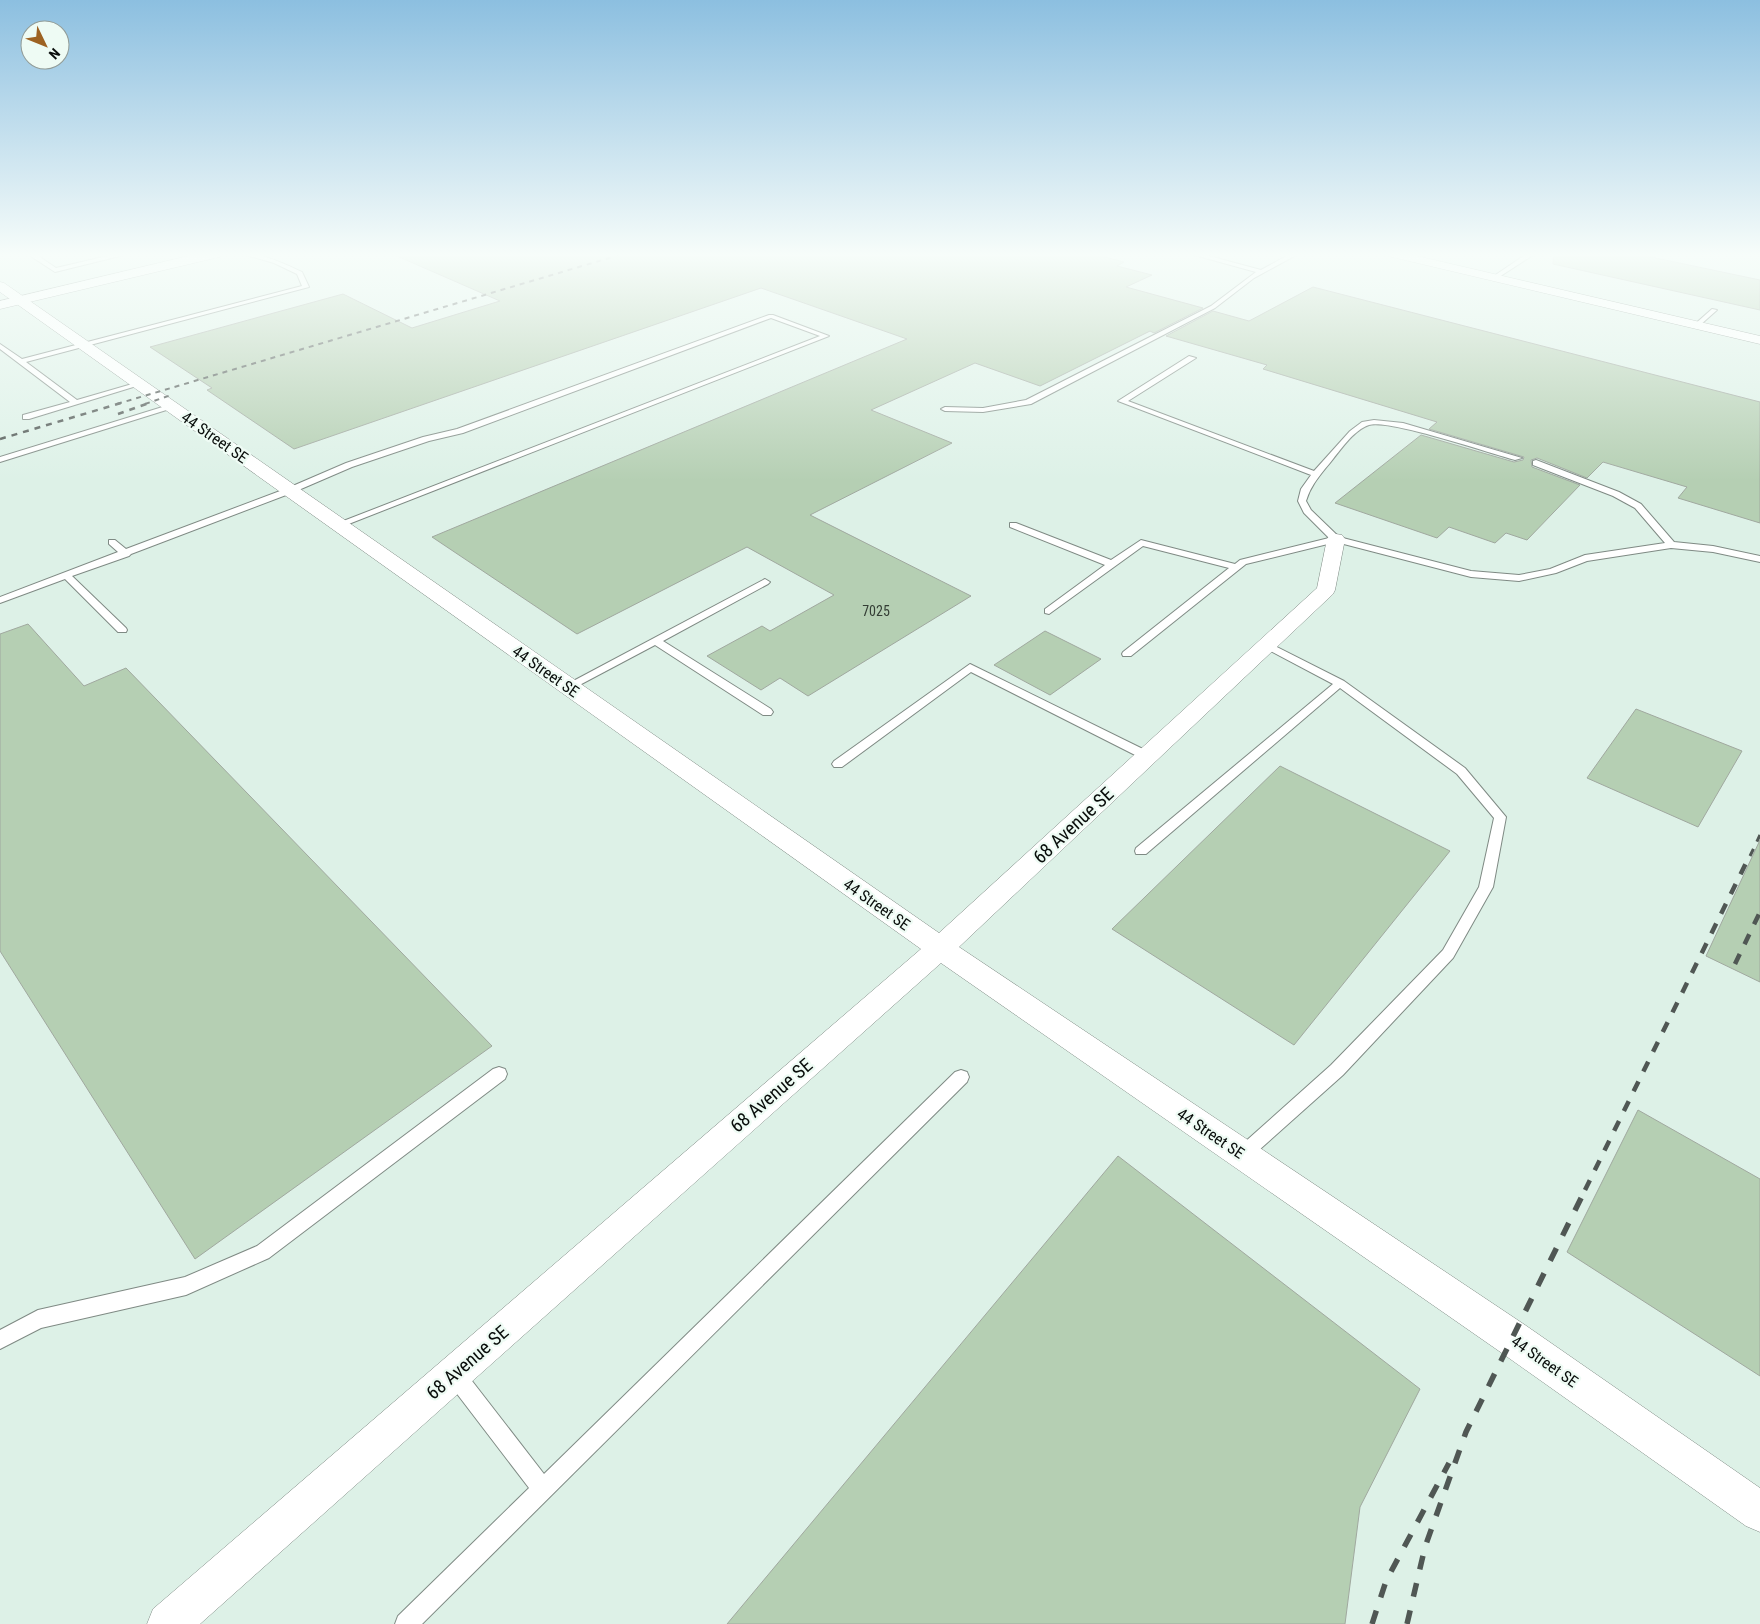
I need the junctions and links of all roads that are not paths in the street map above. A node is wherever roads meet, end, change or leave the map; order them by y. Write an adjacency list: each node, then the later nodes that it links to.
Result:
1 (59, 329): 8 (street, 44 Street SE)
2 (147, 329): 8 (lane)
3 (736, 329): 21 (lane)
4 (806, 329): 22 (lane)
5 (1171, 329): 15 (lane)
6 (1713, 329): 7 (street)
7 (1760, 340)
8 (85, 345): 11 (lane); 12 (street, 44 Street SE)
9 (0, 346): 11 (lane)
10 (1192, 358): 20 (lane)
11 (21, 361): 13 (lane)
12 (139, 384): 13 (lane); 14 (street, 44 Street SE)
13 (74, 402): 16 (lane)
14 (172, 407): 18 (lane); 21 (street, 44 Street SE)
15 (944, 409)
16 (26, 417)
17 (1518, 458): 20 (lane)
18 (0, 460)
19 (1536, 463): 26 (lane)
20 (1316, 474): 24 (lane)
21 (291, 490): 22 (street, 44 Street SE); 27 (lane)
22 (338, 525): 40 (street, 44 Street SE)
23 (1013, 525): 29 (lane)
24 (1336, 539): 26 (lane); 30 (lane); 37 (street, 68 Avenue SE)
25 (112, 542): 27 (lane)
26 (1671, 545): 28 (lane)
27 (126, 554): 31 (lane)
28 (1760, 559)
29 (1112, 564): 30 (lane); 34 (lane)
30 (1236, 568): 38 (lane)
31 (67, 576): 33 (lane); 35 (lane)
32 (765, 582): 36 (lane)
33 (0, 600)
34 (1049, 611)
35 (122, 630)
36 (655, 642): 40 (lane); 41 (lane)
37 (1267, 645): 39 (lane); 42 (street, 68 Avenue SE)
38 (1127, 654)
39 (1340, 682): 44 (lane); 48 (lane)
40 (568, 687): 45 (street, 44 Street SE)
41 (767, 712)
42 (1146, 756): 43 (lane); 45 (street, 68 Avenue SE)
43 (838, 764)
44 (1141, 851)
45 (940, 948): 48 (street, 44 Street SE); 50 (street, 68 Avenue SE)
46 (498, 1074): 49 (lane)
47 (961, 1078): 51 (lane)
48 (1242, 1154): 52 (street, 44 Street SE)
49 (0, 1340)
50 (454, 1374): 51 (lane); 53 (street, 68 Avenue SE)
51 (544, 1489): 54 (lane)
52 (1760, 1512)
53 (168, 1624)
54 (406, 1624)

